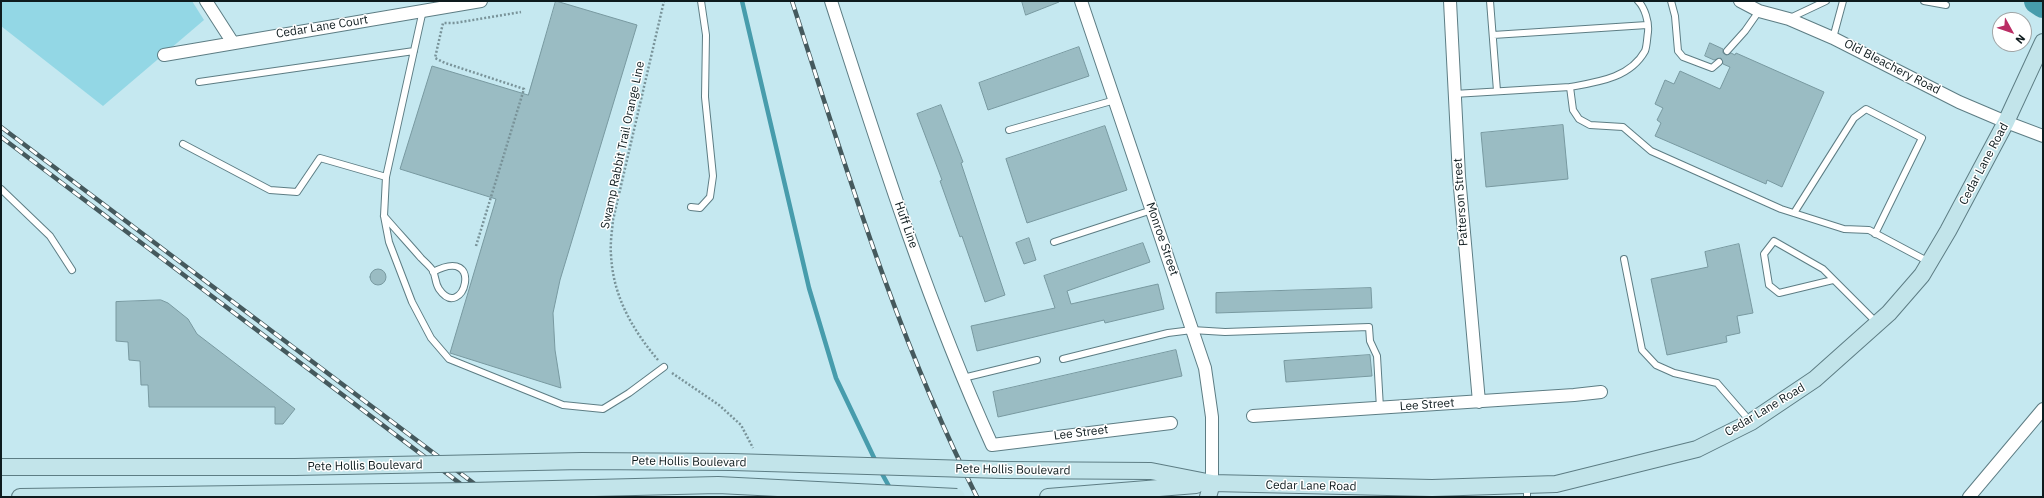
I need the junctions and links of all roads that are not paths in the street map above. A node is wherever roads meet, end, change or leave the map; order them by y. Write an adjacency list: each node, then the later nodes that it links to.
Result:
1 (206, 1): 22 (street)
2 (481, 1): 15 (street, Cedar Lane Court)
3 (701, 1): 38 (lane)
4 (831, 1): 54 (street, Huff Line)
5 (1081, 1): 31 (street, Monroe Street)
6 (1450, 1): 30 (street, Patterson Street)
7 (1490, 1): 19 (lane)
8 (1638, 1): 18 (lane)
9 (1671, 1): 26 (lane)
10 (1740, 1): 16 (street, Old Bleachery Road)
11 (1826, 1): 17 (lane)
12 (1843, 1): 20 (lane)
13 (1924, 1): 14 (lane)
14 (1946, 5)
15 (423, 10): 22 (street, Cedar Lane Court); 23 (lane)
16 (1759, 11): 17 (street, Old Bleachery Road); 24 (lane)
17 (1789, 19): 20 (street, Old Bleachery Road)
18 (1647, 25): 19 (lane); 28 (lane)
19 (1493, 35): 29 (lane)
20 (1833, 38): 32 (street, Old Bleachery Road)
21 (2043, 42): 32 (main road, Cedar Lane Road)
22 (233, 43): 25 (street, Cedar Lane Court)
23 (414, 51): 27 (lane); 36 (lane)
24 (1727, 51)
25 (164, 55)
26 (1718, 62)
27 (199, 82)
28 (1570, 87): 29 (lane); 40 (lane)
29 (1497, 91): 30 (lane)
30 (1454, 94): 56 (street, Patterson Street)
31 (1115, 100): 33 (lane); 39 (street, Monroe Street)
32 (2006, 122): 34 (street, Old Bleachery Road); 45 (main road, Cedar Lane Road)
33 (1009, 130)
34 (2043, 136)
35 (183, 144): 36 (lane)
36 (386, 177): 41 (lane)
37 (1, 189): 46 (lane)
38 (691, 207)
39 (1152, 210): 43 (lane); 50 (street, Monroe Street)
40 (1794, 213): 42 (lane); 42 (lane)
41 (384, 216): 47 (lane); 53 (lane)
42 (1876, 234): 45 (lane)
43 (1054, 242)
44 (1624, 259): 60 (lane)
45 (1929, 262): 49 (main road, Cedar Lane Road)
46 (72, 270)
47 (433, 272): 47 (lane)
48 (1833, 280): 48 (lane); 49 (lane)
49 (1878, 324): 60 (main road, Cedar Lane Road)
50 (1192, 330): 51 (lane); 57 (lane); 66 (street, Monroe Street)
51 (1062, 359)
52 (1037, 360): 54 (lane)
53 (664, 367)
54 (962, 378): 62 (street, Huff Line)
55 (1601, 392): 56 (street, Lee Street)
56 (1479, 402): 57 (street, Lee Street)
57 (1380, 408): 59 (street, Lee Street)
58 (2043, 409): 72 (street)
59 (1253, 416)
60 (1751, 422): 65 (main road, Cedar Lane Road)
61 (1171, 423): 62 (street, Lee Street)
62 (992, 445)
63 (1, 467): 66 (main road, Pete Hollis Boulevard, bridge)
64 (1312, 486): 65 (main road, Cedar Lane Road); 66 (main road, Cedar Lane Road); 71 (main road)
65 (1527, 491)
66 (1211, 492): 67 (main road, Pete Hollis Boulevard)
67 (1080, 496): 70 (main road, Pete Hollis Boulevard)
68 (30, 497): 69 (main road, Pete Hollis Boulevard, bridge)
69 (957, 497)
70 (1048, 497)
71 (1290, 497)
72 (1969, 497)

